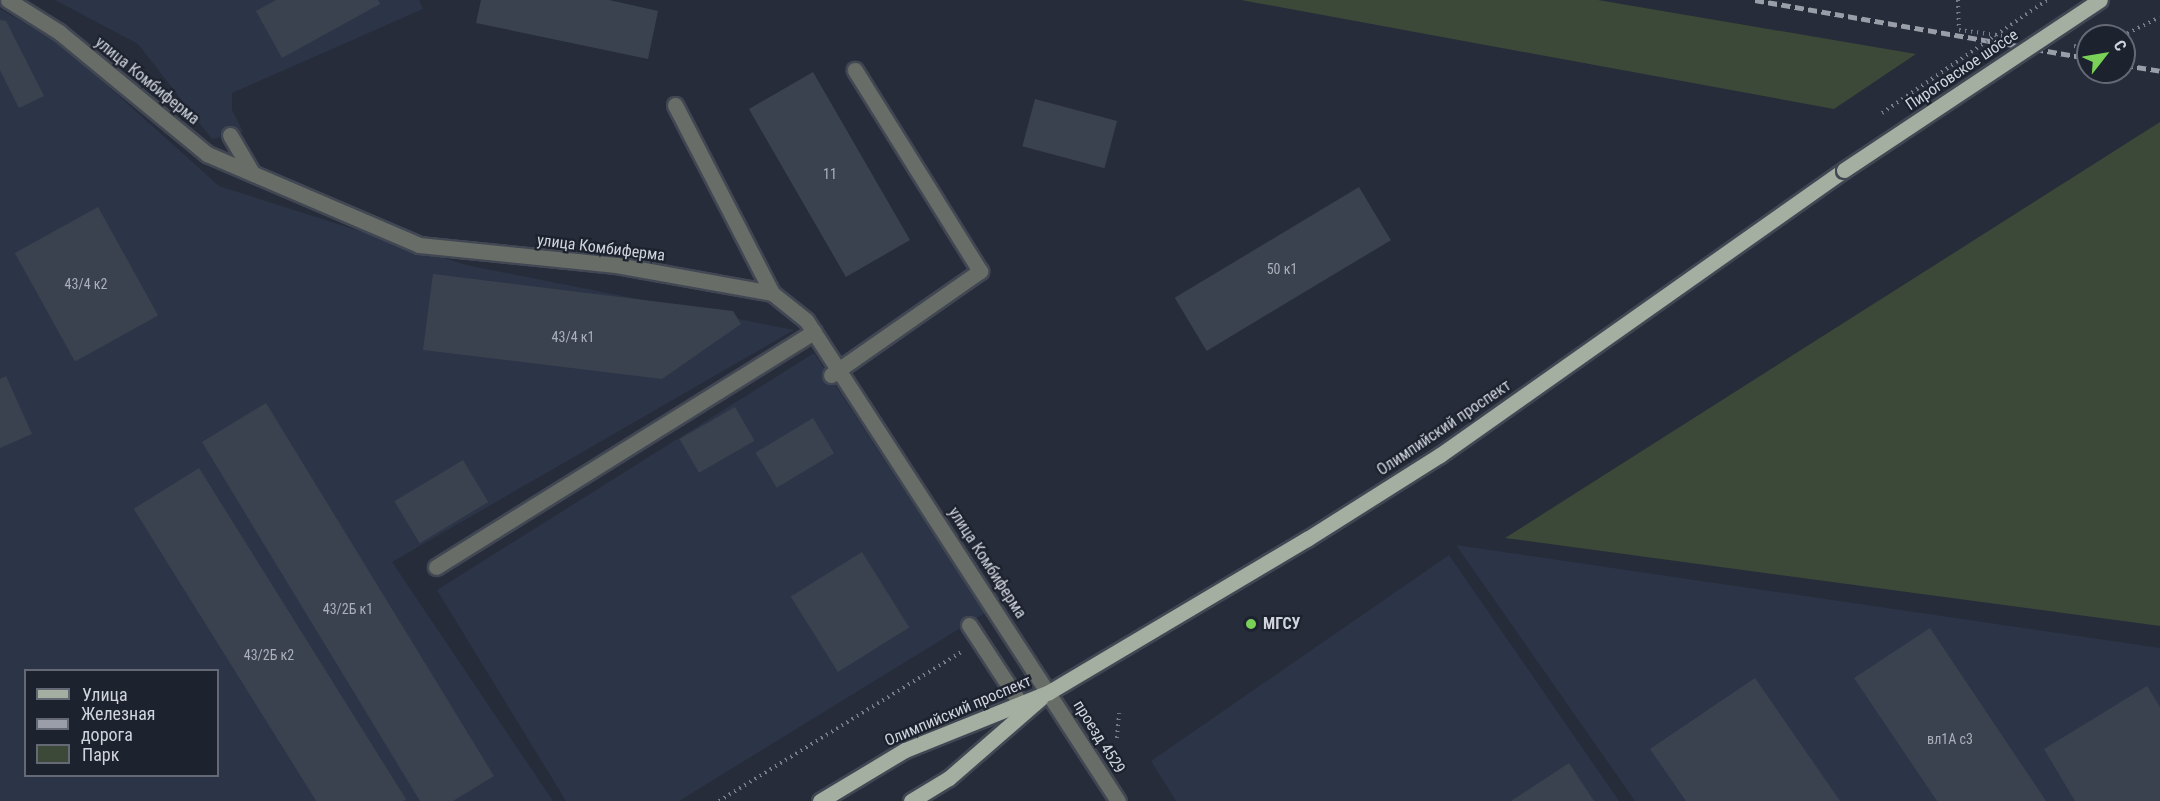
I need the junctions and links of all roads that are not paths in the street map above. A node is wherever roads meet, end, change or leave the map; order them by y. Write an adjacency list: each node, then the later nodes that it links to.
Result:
1 (8, 0): 7 (street, улица Комбиферма)
2 (2100, 0): 6 (main road, Пироговское шоссе, bridge)
3 (855, 70): 10 (street)
4 (675, 105): 8 (street)
5 (230, 135): 7 (street)
6 (1844, 170): 13 (main road, Олимпийский проспект)
7 (253, 174): 8 (street, улица Комбиферма)
8 (772, 293): 9 (street, улица Комбиферма)
9 (814, 333): 10 (street, улица Комбиферма); 11 (street)
10 (835, 373): 13 (street, улица Комбиферма)
11 (436, 567)
12 (969, 625): 14 (street)
13 (1049, 692): 14 (main road, Олимпийский проспект); 16 (main road, Олимпийский проспект); 17 (street, проезд 4529)
14 (1020, 704): 15 (main road, Олимпийский проспект)
15 (820, 801)
16 (911, 801)
17 (1118, 801)

